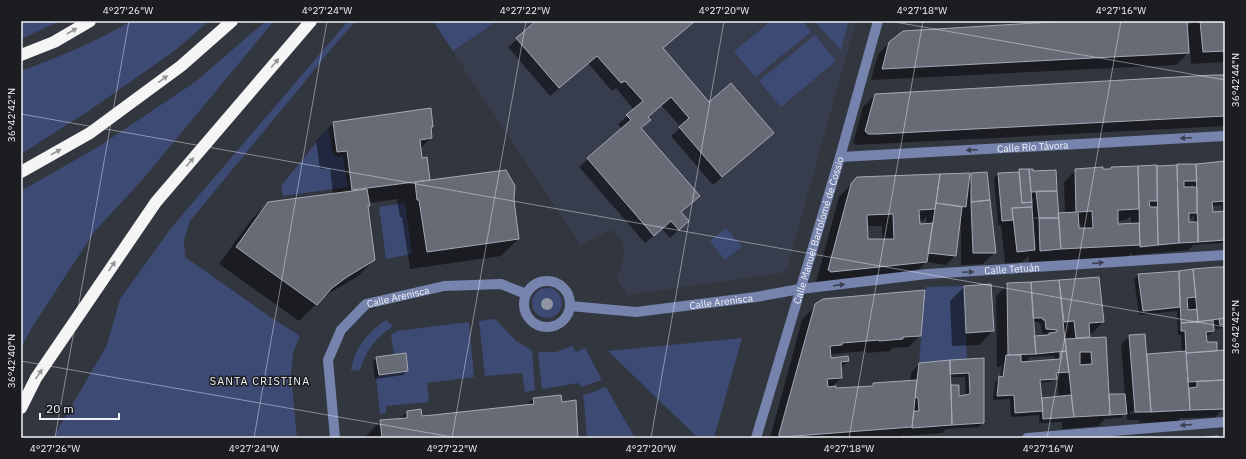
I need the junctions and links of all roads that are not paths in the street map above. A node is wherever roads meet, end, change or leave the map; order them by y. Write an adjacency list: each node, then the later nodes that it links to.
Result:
1 (90, 21): 5 (highway, one-way to 1)
2 (232, 21): 8 (highway, one-way to 2)
3 (311, 21): 13 (highway, one-way to 3)
4 (878, 21): 7 (street, Calle Manuel Bartolomé de Cossio)
5 (21, 55)
6 (1225, 136): 7 (street, Calle Río Távora, one-way to 7)
7 (840, 157): 10 (street, Calle Manuel Bartolomé de Cossio)
8 (22, 172)
9 (1225, 256): 10 (street, Calle Tetuán, one-way to 9)
10 (800, 289): 12 (street, Calle Arenisca); 16 (street, Calle Manuel Bartolomé de Cossio)
11 (526, 294): 12 (street); 12 (street); 15 (street, Calle Arenisca)
12 (570, 306)
13 (21, 408)
14 (1225, 422): 17 (street, one-way to 17)
15 (335, 438)
16 (756, 438)
17 (1027, 438)

